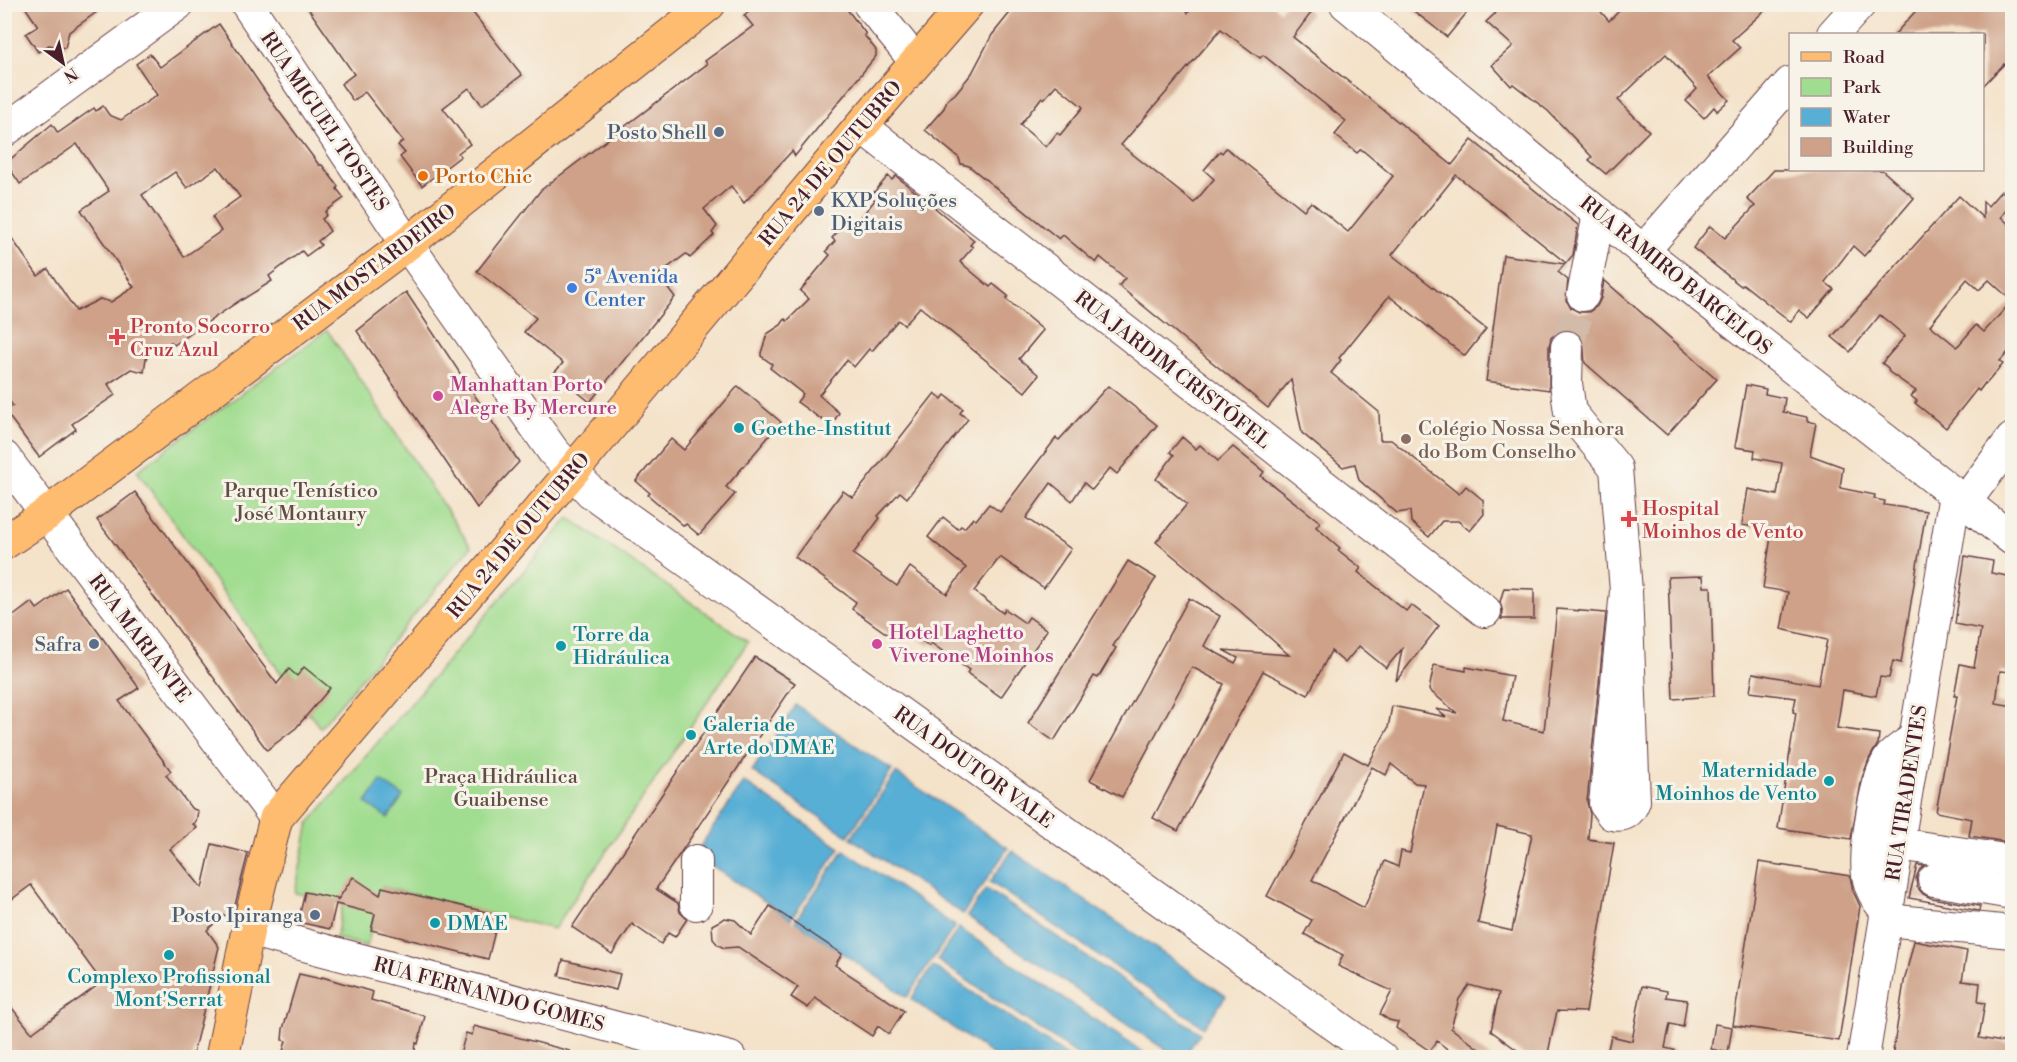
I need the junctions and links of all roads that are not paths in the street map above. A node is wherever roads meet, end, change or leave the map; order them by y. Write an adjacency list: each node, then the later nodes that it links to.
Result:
1 (178, 4): 12 (street)
2 (247, 4): 14 (street, RUA MIGUEL TOSTES)
3 (709, 4): 14 (main road, RUA MOSTARDEIRO)
4 (869, 4): 9 (street)
5 (967, 4): 9 (main road, RUA 24 DE OUTUBRO)
6 (1346, 4): 13 (street, RUA RAMIRO BARCELOS)
7 (1860, 4): 8 (street)
8 (1834, 33)
9 (916, 62): 11 (main road, RUA 24 DE OUTUBRO)
10 (1789, 85): 15 (street)
11 (861, 126): 20 (main road, RUA 24 DE OUTUBRO); 26 (street, RUA JARDIM CRISTÓFEL)
12 (4, 131)
13 (1599, 214): 15 (street, RUA RAMIRO BARCELOS); 16 (street)
14 (407, 244): 20 (street, RUA MIGUEL TOSTES); 22 (main road, RUA MOSTARDEIRO)
15 (1643, 251): 21 (street, RUA RAMIRO BARCELOS)
16 (1583, 295)
17 (1567, 347): 25 (street)
18 (2013, 439): 21 (street, RUA TIRADENTES)
19 (4, 457): 22 (street, RUA MARIANTE)
20 (571, 472): 28 (main road, RUA 24 DE OUTUBRO); 39 (street, RUA DOUTOR VALE)
21 (1961, 509): 23 (street, RUA RAMIRO BARCELOS); 27 (street, RUA TIRADENTES)
22 (47, 514): 24 (main road, RUA MOSTARDEIRO); 28 (street, RUA MARIANTE)
23 (2013, 539)
24 (4, 543)
25 (1626, 591): 25 (street)
26 (1485, 611)
27 (1915, 738): 29 (street, RUA TIRADENTES); 35 (street)
28 (276, 818): 36 (main road, RUA 24 DE OUTUBRO)
29 (1898, 844): 31 (street); 35 (street, RUA TIRADENTES)
30 (696, 861): 34 (street)
31 (2013, 861)
32 (1934, 880): 33 (street)
33 (2013, 892)
34 (696, 904)
35 (1881, 921): 37 (street); 42 (street, RUA TIRADENTES)
36 (248, 930): 38 (street, RUA FERNANDO GOMES); 40 (main road, RUA 24 DE OUTUBRO)
37 (2013, 932)
38 (674, 1050): 41 (street, RUA FERNANDO GOMES)
39 (1362, 1051)
40 (222, 1058)
41 (730, 1058)
42 (1863, 1058)

